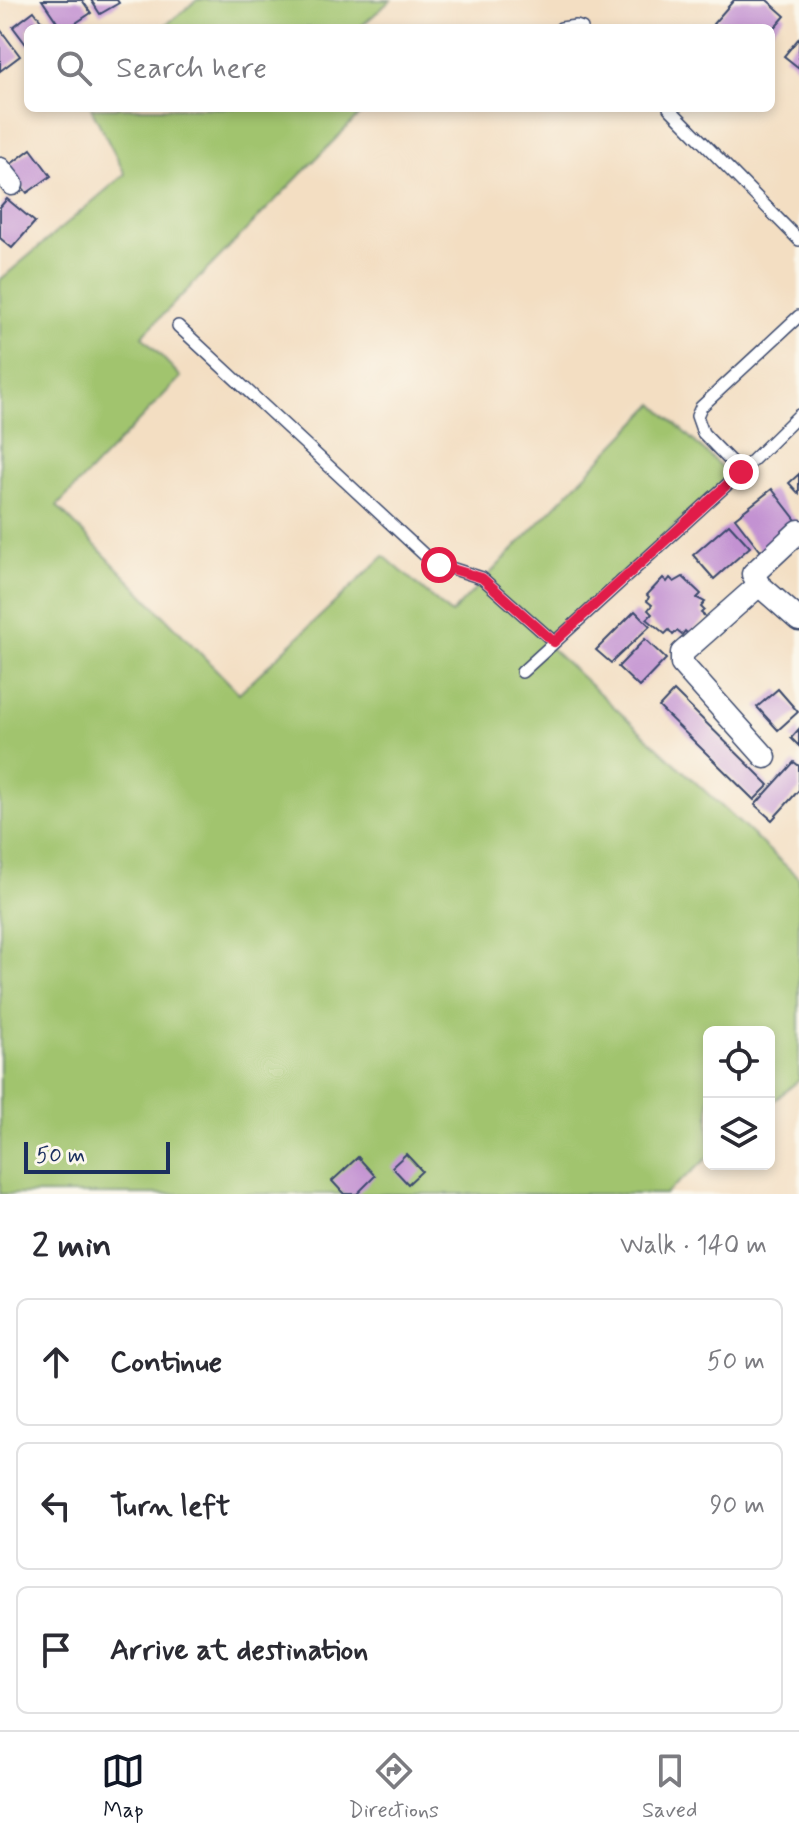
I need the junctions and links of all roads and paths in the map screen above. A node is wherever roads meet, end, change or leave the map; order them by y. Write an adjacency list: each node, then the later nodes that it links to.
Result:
1 (673, 112): 2 (lane)
2 (799, 240)
3 (799, 316): 6 (lane)
4 (178, 326): 10 (lane)
5 (799, 415): 6 (lane)
6 (741, 472): 10 (lane)
7 (799, 531): 8 (street)
8 (759, 585): 9 (street); 12 (street)
9 (799, 620)
10 (554, 642): 11 (lane)
11 (522, 672)
12 (765, 757)

